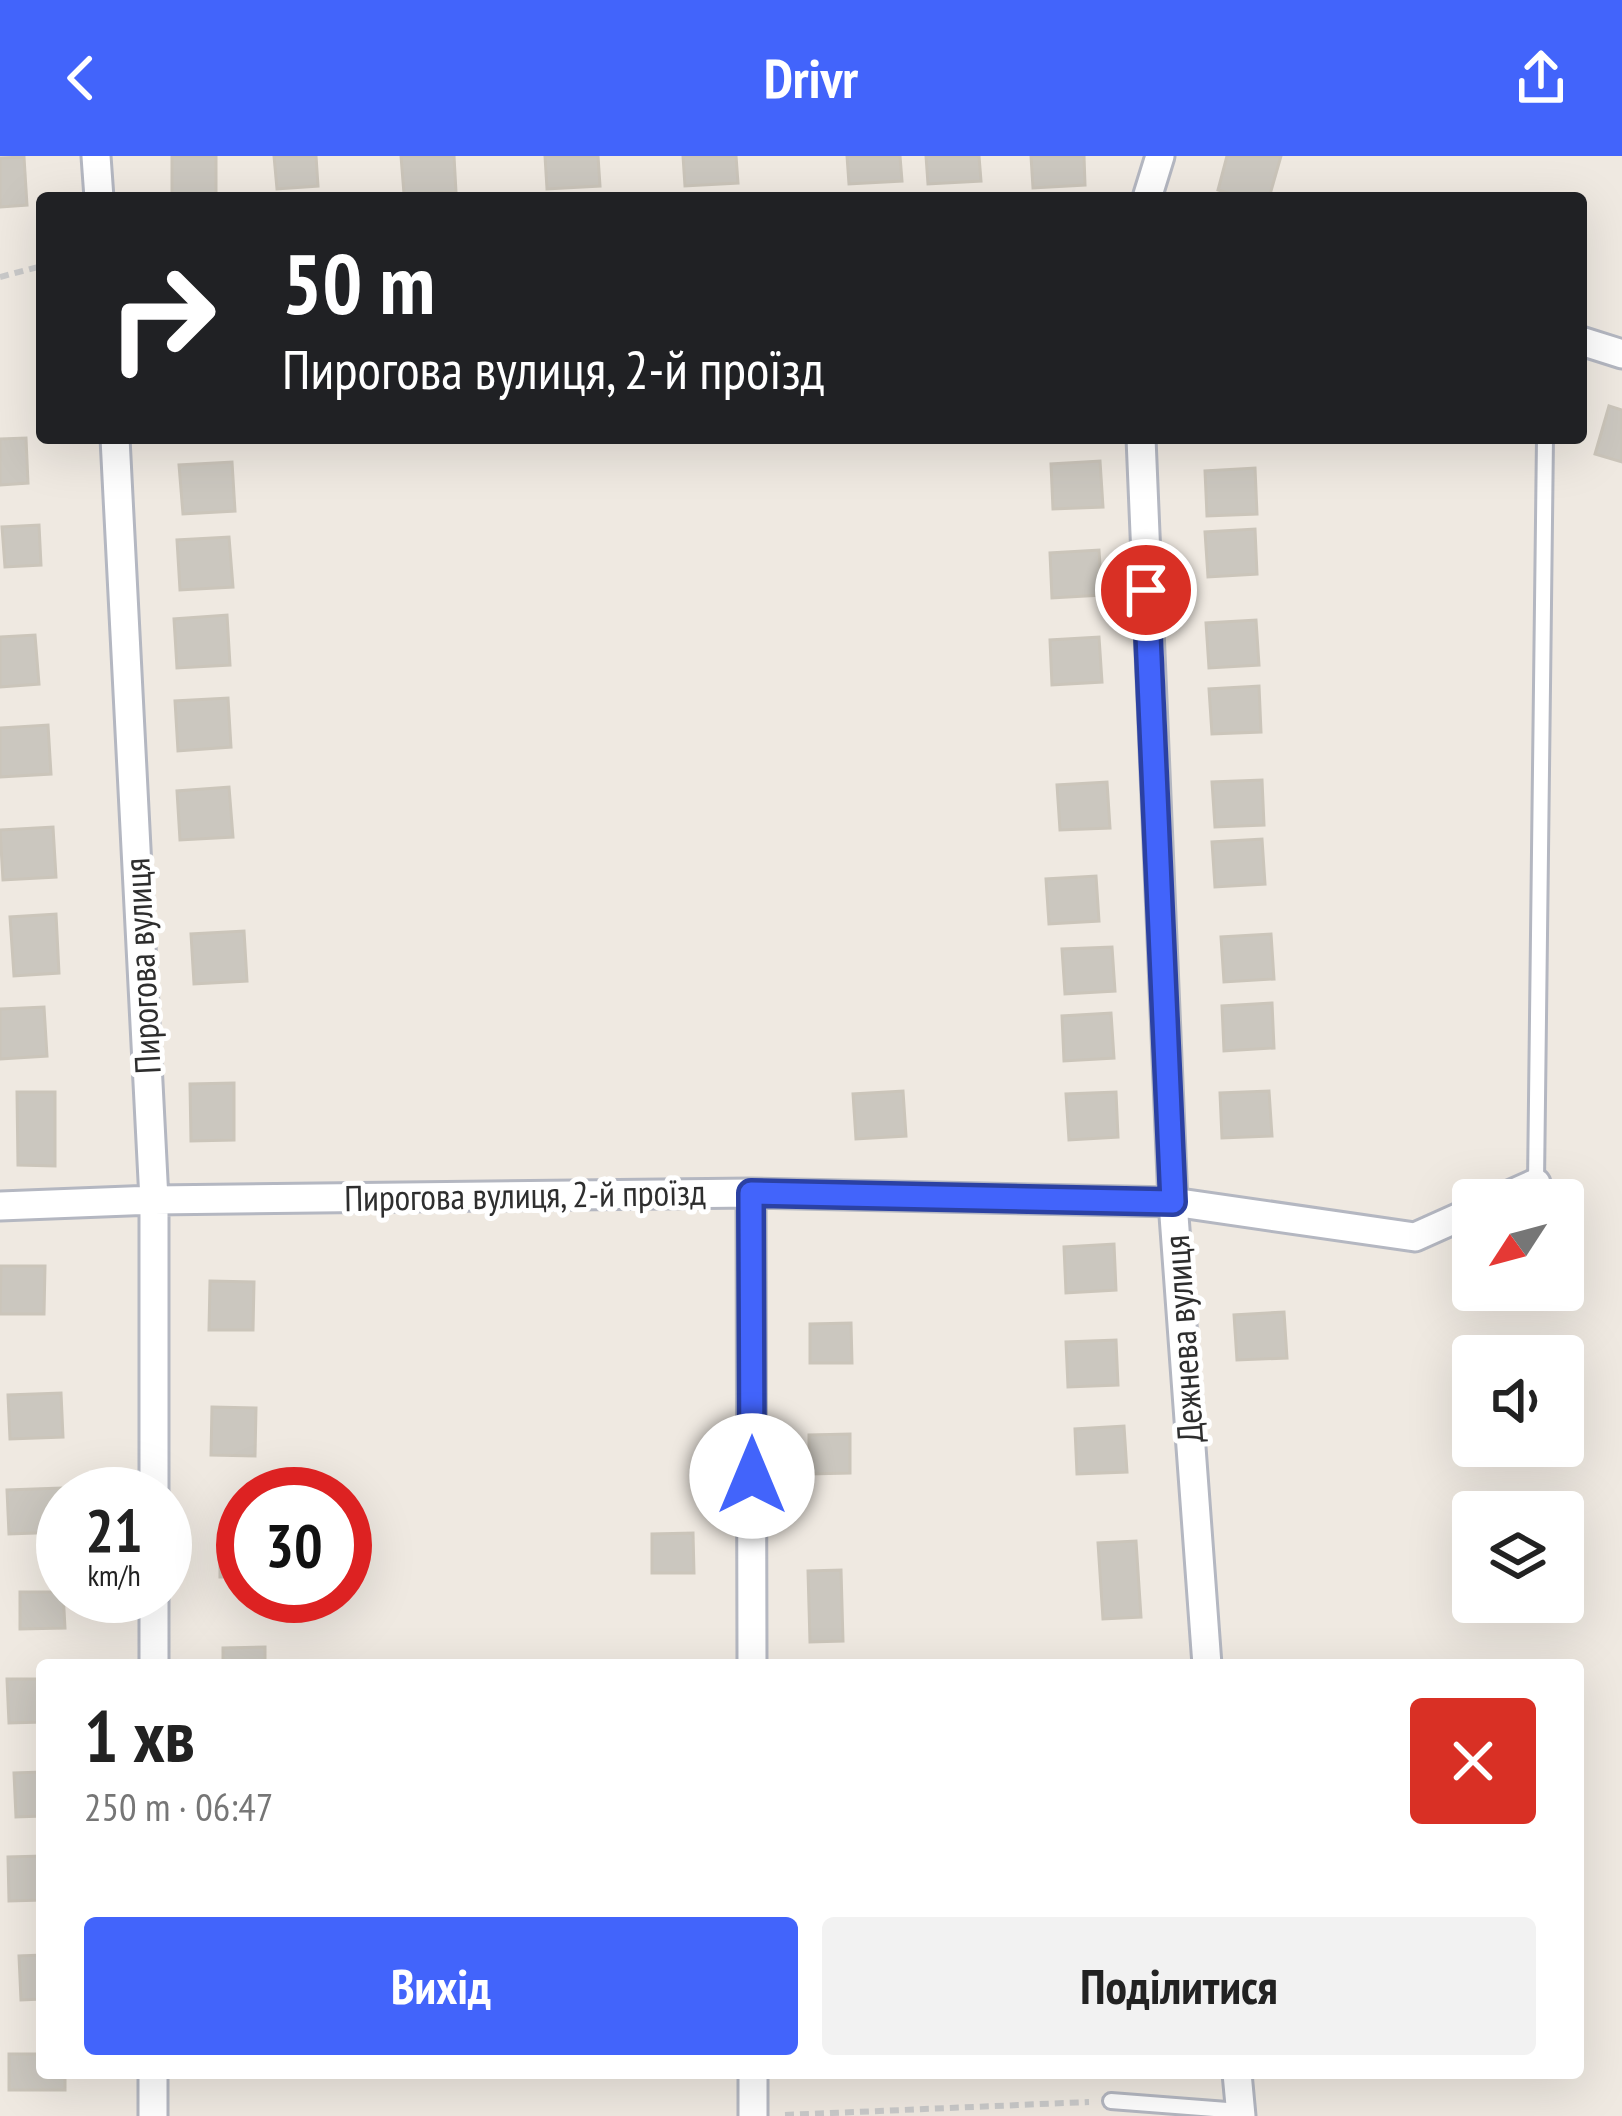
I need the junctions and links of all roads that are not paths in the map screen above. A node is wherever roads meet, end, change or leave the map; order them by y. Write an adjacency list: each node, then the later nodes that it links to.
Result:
1 (96, 156): 3 (street)
2 (1160, 156): 4 (street)
3 (99, 192)
4 (1149, 192)
5 (1587, 343): 6 (street)
6 (1622, 354)
7 (115, 444): 12 (street, Пирогова вулиця)
8 (1141, 444): 13 (street, Дежнева вулиця)
9 (1545, 444): 10 (lane)
10 (1536, 1179)
11 (751, 1193): 12 (street, Пирогова вулиця, 2-й проїзд); 13 (street, Пирогова вулиця, 2-й проїзд); 19 (street)
12 (154, 1200): 14 (street, Пирогова вулиця, 2-й проїзд); 16 (street, Пирогова вулиця)
13 (1173, 1202): 15 (street, Пирогова вулиця, 2-й проїзд); 20 (street, Дежнева вулиця)
14 (0, 1206)
15 (1452, 1221)
16 (154, 1467)
17 (154, 1623): 18 (street)
18 (154, 1659)
19 (752, 1659)
20 (1207, 1659)
21 (153, 2079): 26 (street)
22 (753, 2079): 27 (street)
23 (1238, 2079): 25 (street)
24 (1111, 2101): 25 (lane)
25 (1240, 2114)
26 (153, 2116)
27 (753, 2116)

